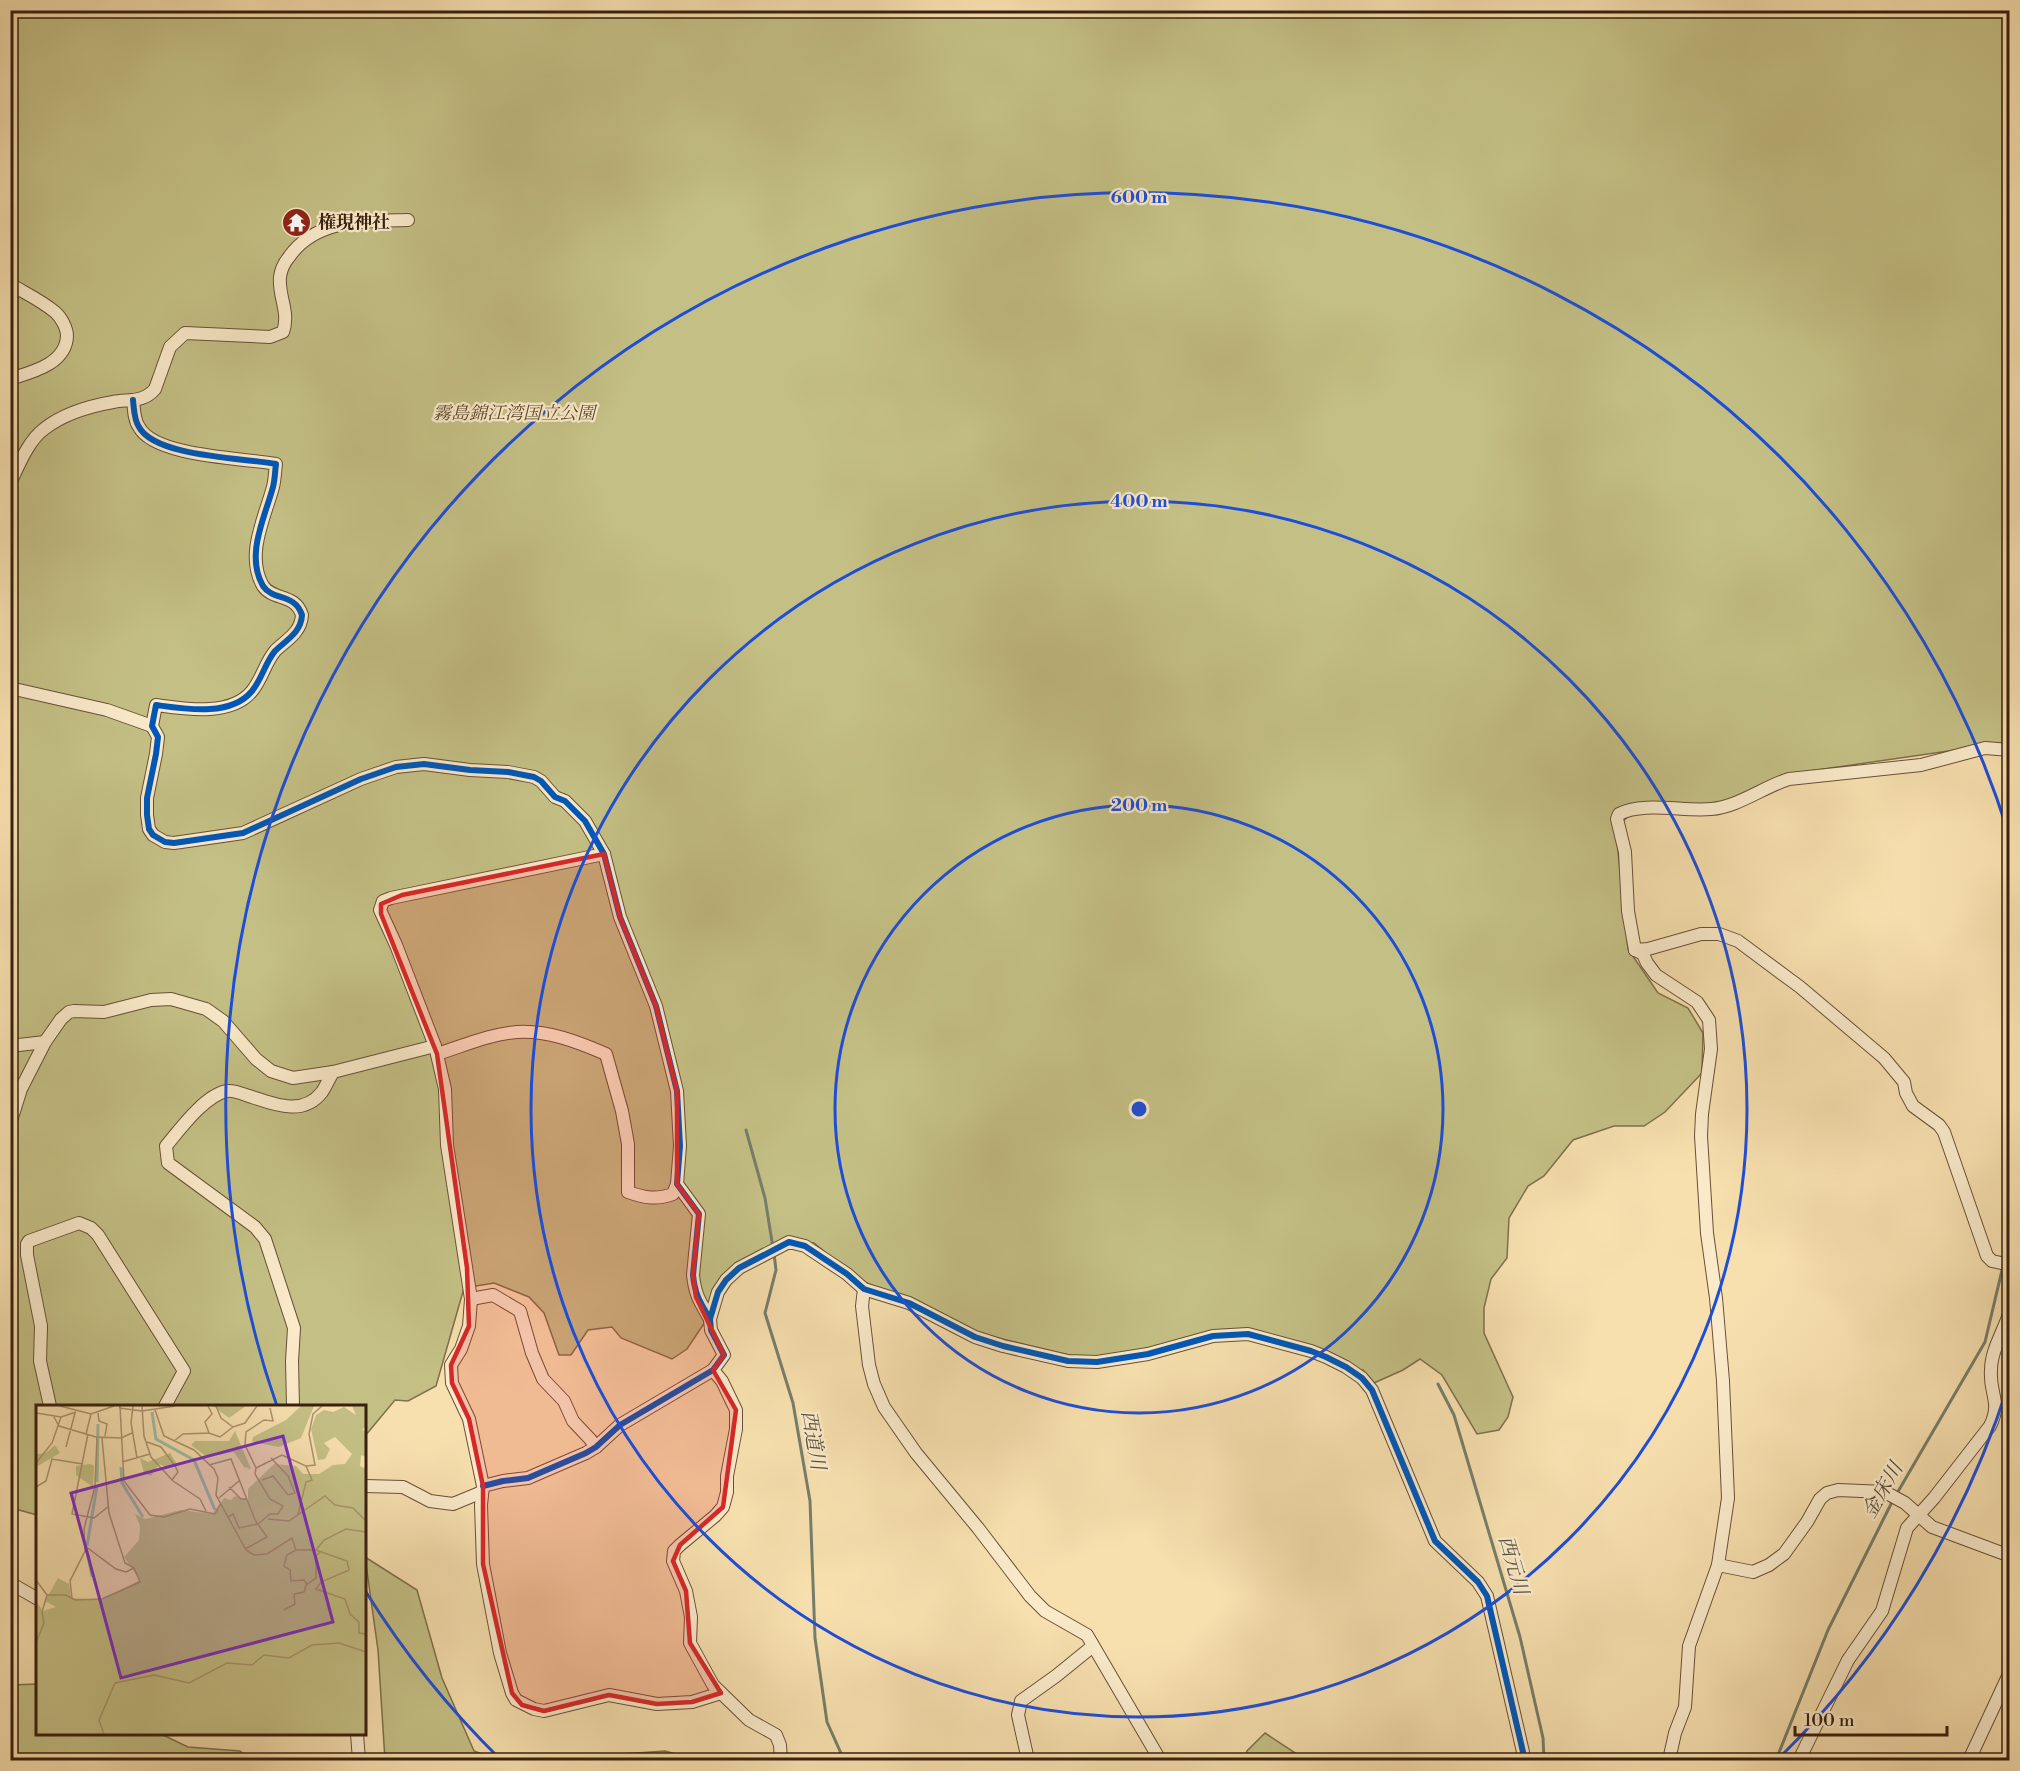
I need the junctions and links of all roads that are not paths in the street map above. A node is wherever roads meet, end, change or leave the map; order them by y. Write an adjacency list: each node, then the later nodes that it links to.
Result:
1 (408, 220): 4 (street)
2 (10, 284): 3 (street)
3 (10, 379)
4 (133, 400): 5 (street); 7 (street)
5 (10, 483)
6 (10, 688): 7 (street)
7 (152, 726): 9 (street)
8 (2010, 750): 10 (street)
9 (604, 854): 13 (street); 16 (street)
10 (1635, 950): 17 (street); 31 (street)
11 (45, 1042): 12 (street); 14 (street); 15 (street)
12 (10, 1046)
13 (436, 1050): 14 (street); 16 (street); 19 (street)
14 (333, 1072): 25 (street)
15 (10, 1124)
16 (677, 1184): 21 (street)
17 (2010, 1265)
18 (864, 1289): 21 (street); 34 (street); 42 (street)
19 (471, 1299): 26 (street); 28 (street)
20 (2010, 1311): 29 (street)
21 (710, 1319): 22 (street)
22 (713, 1370): 26 (street); 36 (street)
23 (50, 1405): 24 (street)
24 (166, 1405)
25 (293, 1405)
26 (596, 1447): 28 (street)
27 (366, 1486): 28 (street)
28 (482, 1489): 36 (street)
29 (1918, 1515): 30 (street); 31 (street); 44 (street)
30 (2010, 1556)
31 (1718, 1565): 43 (street)
32 (10, 1583): 33 (street)
33 (36, 1598)
34 (1093, 1646): 40 (street); 41 (street)
35 (2010, 1672): 45 (street)
36 (721, 1693): 39 (street)
37 (357, 1735): 38 (street)
38 (359, 1761)
39 (781, 1761)
40 (1028, 1761)
41 (1160, 1761)
42 (1521, 1761)
43 (1669, 1761)
44 (1799, 1761)
45 (1969, 1761)

